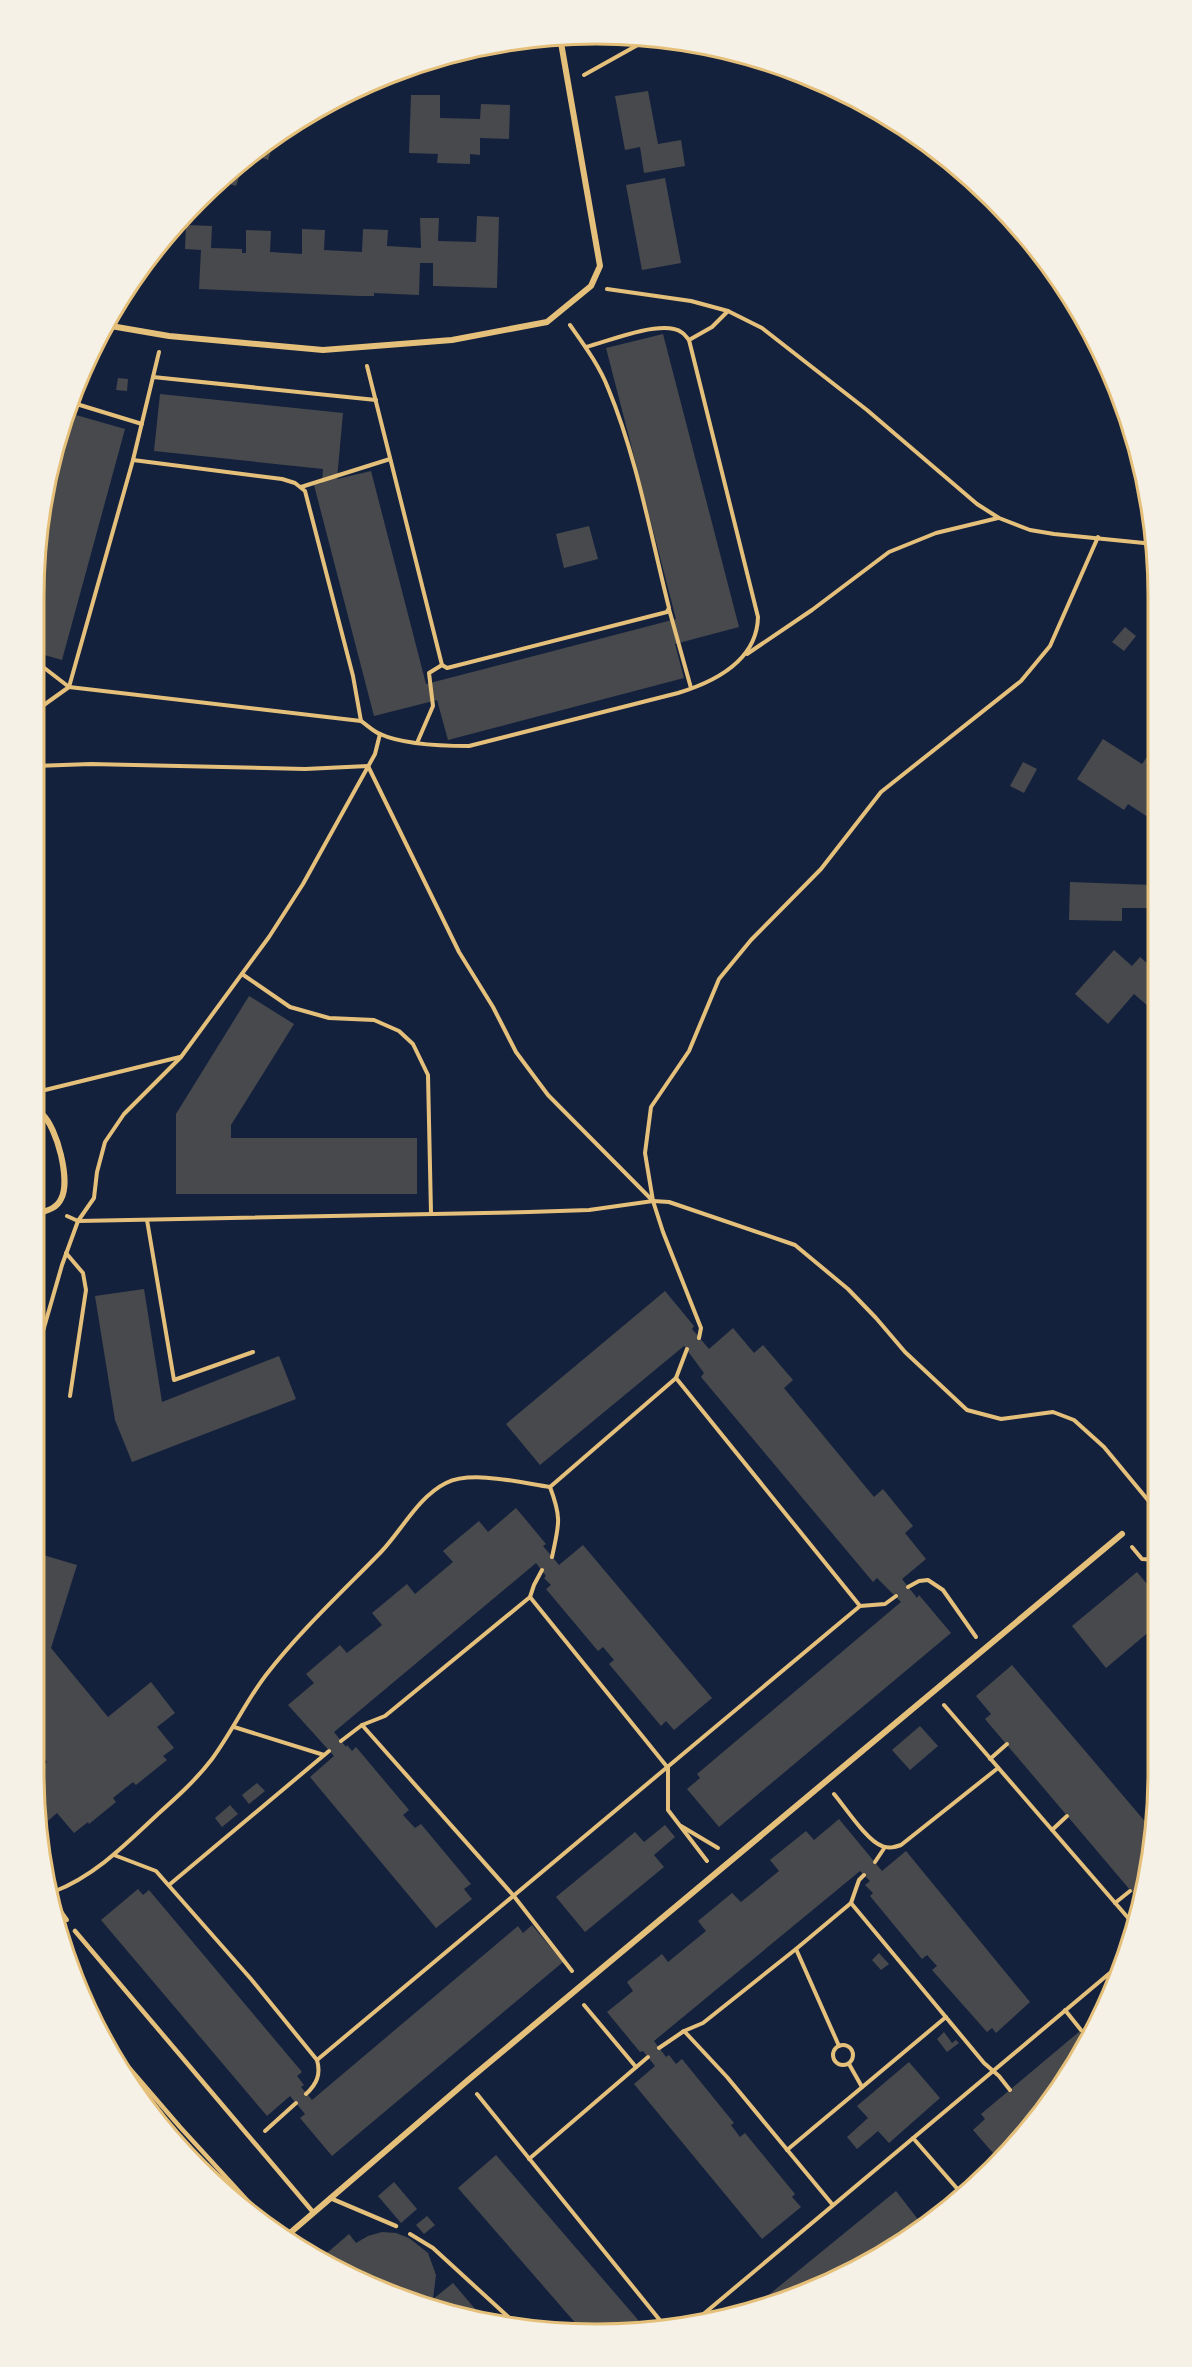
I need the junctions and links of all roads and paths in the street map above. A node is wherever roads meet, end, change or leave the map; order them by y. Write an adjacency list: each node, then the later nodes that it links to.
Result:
1 (561, 45): 3 (street)
2 (636, 45): 3 (path)
3 (568, 82): 4 (street)
4 (591, 286): 5 (path); 7 (street)
5 (728, 311): 8 (path); 19 (path)
6 (570, 325): 9 (path)
7 (114, 327)
8 (689, 340): 9 (path); 23 (path)
9 (586, 347): 22 (path)
10 (159, 352): 12 (path)
11 (367, 366): 13 (path)
12 (153, 377): 13 (path); 15 (path)
13 (376, 400): 16 (path)
14 (78, 405): 15 (path)
15 (142, 424): 17 (path)
16 (390, 459): 18 (path); 24 (path)
17 (133, 460): 18 (path); 26 (path)
18 (301, 487): 29 (path)
19 (999, 518): 20 (path); 23 (path)
20 (1098, 537): 21 (path); 38 (path)
21 (1146, 543)
22 (669, 608): 24 (path); 27 (path)
23 (744, 655): 27 (path)
24 (442, 665): 31 (path)
25 (44, 668): 26 (path)
26 (69, 687): 28 (path); 29 (path)
27 (691, 689): 31 (path)
28 (44, 705)
29 (361, 721): 30 (path)
30 (380, 734): 31 (path); 33 (path)
31 (417, 743)
32 (44, 766): 33 (path)
33 (368, 766): 34 (path); 38 (path)
34 (242, 974): 35 (path); 41 (path)
35 (181, 1057): 36 (path); 43 (path)
36 (45, 1090)
37 (44, 1116): 39 (street)
38 (653, 1202): 41 (path); 46 (path); 52 (path)
39 (53, 1209): 40 (street); 43 (path)
40 (44, 1212)
41 (431, 1213): 42 (path)
42 (147, 1220): 43 (path); 48 (path)
43 (78, 1221): 44 (path)
44 (66, 1253): 45 (path); 50 (path)
45 (44, 1328)
46 (699, 1338)
47 (687, 1350): 49 (path)
48 (253, 1352)
49 (676, 1378): 51 (path); 60 (path)
50 (69, 1396)
51 (550, 1487): 54 (path); 64 (path)
52 (1148, 1500)
53 (1122, 1534): 55 (path); 61 (street)
54 (552, 1557)
55 (1148, 1560)
56 (542, 1570): 59 (path)
57 (908, 1587): 61 (path)
58 (896, 1596): 60 (path)
59 (530, 1597): 63 (path); 70 (path)
60 (861, 1606): 70 (path)
61 (985, 1650): 62 (street)
62 (934, 1692): 69 (path); 72 (street)
63 (362, 1725): 65 (path); 85 (path)
64 (234, 1727): 68 (path); 78 (path)
65 (341, 1741)
66 (1007, 1744): 69 (path)
67 (329, 1751): 68 (path)
68 (324, 1755): 82 (path)
69 (990, 1759): 71 (path)
70 (668, 1768): 74 (path); 85 (path)
71 (998, 1768): 75 (path); 77 (path)
72 (825, 1784): 76 (street); 77 (path)
73 (1067, 1816): 75 (path)
74 (679, 1825): 76 (path); 80 (path)
75 (1052, 1830): 87 (path)
76 (751, 1845): 80 (street)
77 (885, 1847): 79 (path)
78 (114, 1855): 82 (path); 83 (path)
79 (875, 1862)
80 (717, 1873): 92 (street)
81 (864, 1875): 86 (path)
82 (168, 1885): 100 (path)
83 (57, 1891)
84 (1130, 1891): 87 (path)
85 (513, 1895): 92 (path); 100 (path)
86 (850, 1902): 90 (path); 94 (path)
87 (1115, 1903): 88 (path)
88 (1129, 1919)
89 (75, 1931): 111 (lane)
90 (796, 1948): 96 (path); 97 (path)
91 (1109, 1973): 93 (path)
92 (578, 1989): 102 (path); 105 (street)
93 (1065, 2010): 95 (path); 103 (path)
94 (945, 2017): 103 (path); 106 (path)
95 (1081, 2030)
96 (684, 2031): 98 (path); 112 (path)
97 (839, 2046): 101 (path); 101 (path)
98 (659, 2048)
99 (648, 2057): 102 (path)
100 (317, 2060): 108 (path)
101 (849, 2064): 106 (path)
102 (636, 2067): 113 (path)
103 (992, 2070): 107 (path); 110 (path)
104 (135, 2075): 115 (lane)
105 (467, 2081): 113 (path); 116 (street)
106 (862, 2087): 112 (path)
107 (1010, 2090)
108 (306, 2094)
109 (296, 2103): 111 (path)
110 (913, 2138): 114 (path); 117 (path)
111 (254, 2142): 118 (lane)
112 (788, 2150): 117 (path)
113 (530, 2159): 123 (path)
114 (957, 2188)
115 (240, 2193)
116 (330, 2198): 118 (street); 119 (lane)
117 (832, 2204): 121 (path)
118 (313, 2212): 120 (street)
119 (396, 2226): 122 (path)
120 (291, 2231)
121 (705, 2313)
122 (508, 2316)
123 (660, 2320)

